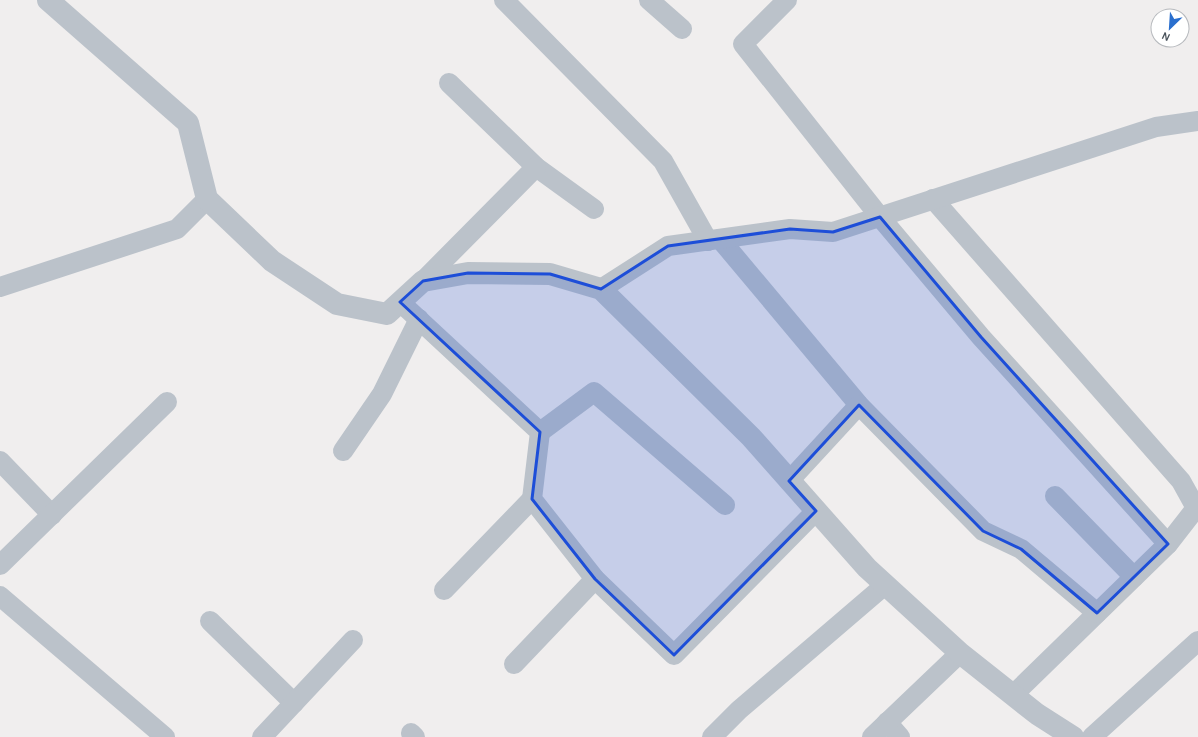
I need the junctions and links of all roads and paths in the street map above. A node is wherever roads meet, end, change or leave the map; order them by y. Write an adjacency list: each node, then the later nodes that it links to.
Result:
1 (48, 0): 9 (street)
2 (504, 0): 13 (street)
3 (649, 0): 5 (street)
4 (787, 0): 12 (street)
5 (682, 29)
6 (449, 83): 8 (street)
7 (1198, 121): 10 (street)
8 (536, 167): 11 (street); 14 (street)
9 (207, 199): 15 (street); 17 (street)
10 (933, 199): 12 (street); 30 (street)
11 (594, 209)
12 (880, 217): 13 (street); 30 (street)
13 (714, 240): 16 (street); 20 (street)
14 (424, 282): 16 (street); 17 (street)
15 (0, 287)
16 (601, 289): 24 (street)
17 (400, 302): 18 (street)
18 (419, 319): 21 (street); 22 (street)
19 (167, 402): 29 (street)
20 (859, 405): 24 (street); 37 (street)
21 (540, 432): 26 (street); 27 (street)
22 (343, 451)
23 (0, 461): 29 (street)
24 (789, 481): 28 (street)
25 (1055, 496): 32 (street)
26 (532, 499): 33 (street); 35 (street)
27 (725, 504)
28 (816, 511): 33 (street); 34 (street)
29 (52, 515): 31 (street)
30 (1168, 544): 32 (street)
31 (0, 565)
32 (1134, 576): 37 (street)
33 (595, 579): 42 (street)
34 (885, 585): 41 (street); 48 (street)
35 (444, 590)
36 (0, 596): 46 (street)
37 (1097, 613): 43 (street)
38 (210, 621): 44 (street)
39 (353, 640): 44 (street)
40 (1198, 640): 52 (street)
41 (960, 653): 43 (street); 45 (street)
42 (514, 664)
43 (1013, 695): 51 (street)
44 (294, 703): 47 (street)
45 (887, 722): 49 (street); 50 (street)
46 (165, 737)
47 (262, 737)
48 (712, 737)
49 (872, 737)
50 (900, 737)
51 (1073, 737)
52 (1092, 737)

